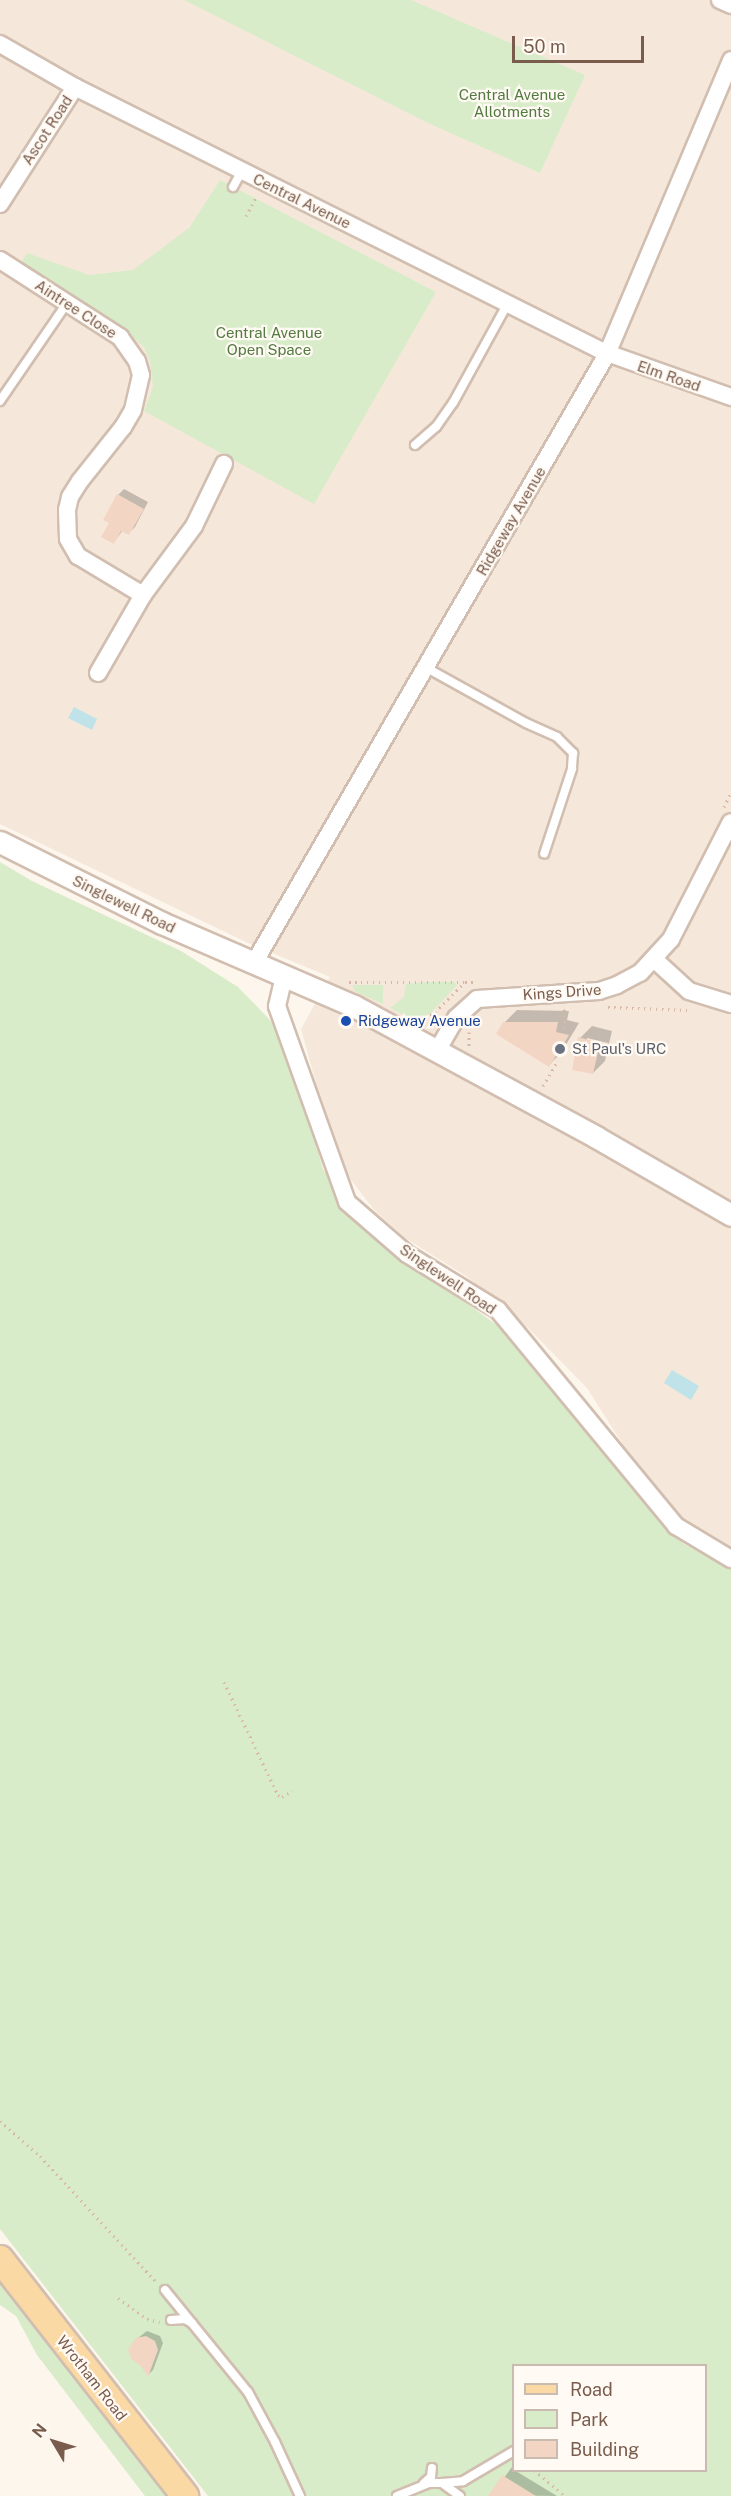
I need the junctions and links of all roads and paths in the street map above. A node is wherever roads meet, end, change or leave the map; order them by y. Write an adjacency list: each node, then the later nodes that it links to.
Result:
1 (720, 0): 2 (street)
2 (731, 5)
3 (0, 44): 5 (street, Central Avenue)
4 (731, 60): 14 (street, Ridgeway Avenue)
5 (75, 87): 6 (street, Central Avenue); 9 (street, Ascot Road)
6 (242, 171): 7 (street, Central Avenue); 8 (lane)
7 (264, 182): 10 (path); 13 (street, Central Avenue)
8 (233, 187)
9 (0, 204)
10 (246, 216)
11 (0, 260): 12 (street, Aintree Close)
12 (67, 303): 16 (lane); 19 (street, Aintree Close)
13 (508, 303): 14 (street, Central Avenue); 17 (lane)
14 (607, 354): 15 (street, Elm Road); 20 (street, Ridgeway Avenue)
15 (731, 397)
16 (0, 401)
17 (415, 445)
18 (224, 464): 19 (street)
19 (143, 595): 21 (street)
20 (425, 667): 25 (lane); 27 (street, Ridgeway Avenue)
21 (98, 673)
22 (731, 792): 23 (path)
23 (726, 816): 26 (street, Kings Drive)
24 (0, 842): 27 (street, Singlewell Road)
25 (544, 854)
26 (655, 960): 32 (street); 39 (street, Kings Drive)
27 (254, 963): 28 (street, Singlewell Road)
28 (284, 976): 39 (street, Singlewell Road); 44 (street, Singlewell Road)
29 (343, 982): 30 (path)
30 (465, 982): 31 (path); 36 (path)
31 (476, 982)
32 (731, 1004)
33 (600, 1007): 35 (path)
34 (553, 1008): 38 (path)
35 (694, 1011)
36 (427, 1018)
37 (471, 1025): 40 (path)
38 (565, 1032)
39 (437, 1051): 43 (street, Singlewell Road)
40 (471, 1051)
41 (558, 1060): 42 (path)
42 (538, 1092)
43 (731, 1215)
44 (731, 1559)
45 (224, 1682): 46 (path)
46 (292, 1791)
47 (0, 2121): 49 (path)
48 (0, 2259): 58 (main road, Wrotham Road)
49 (165, 2290): 52 (lane)
50 (118, 2298): 51 (path)
51 (171, 2320): 52 (lane)
52 (195, 2325): 59 (lane)
53 (512, 2452): 56 (lane)
54 (432, 2468): 57 (lane)
55 (536, 2472): 62 (path)
56 (442, 2483): 57 (lane); 61 (lane)
57 (419, 2487): 60 (lane)
58 (185, 2496)
59 (300, 2496)
60 (397, 2496)
61 (460, 2496)
62 (565, 2496)

